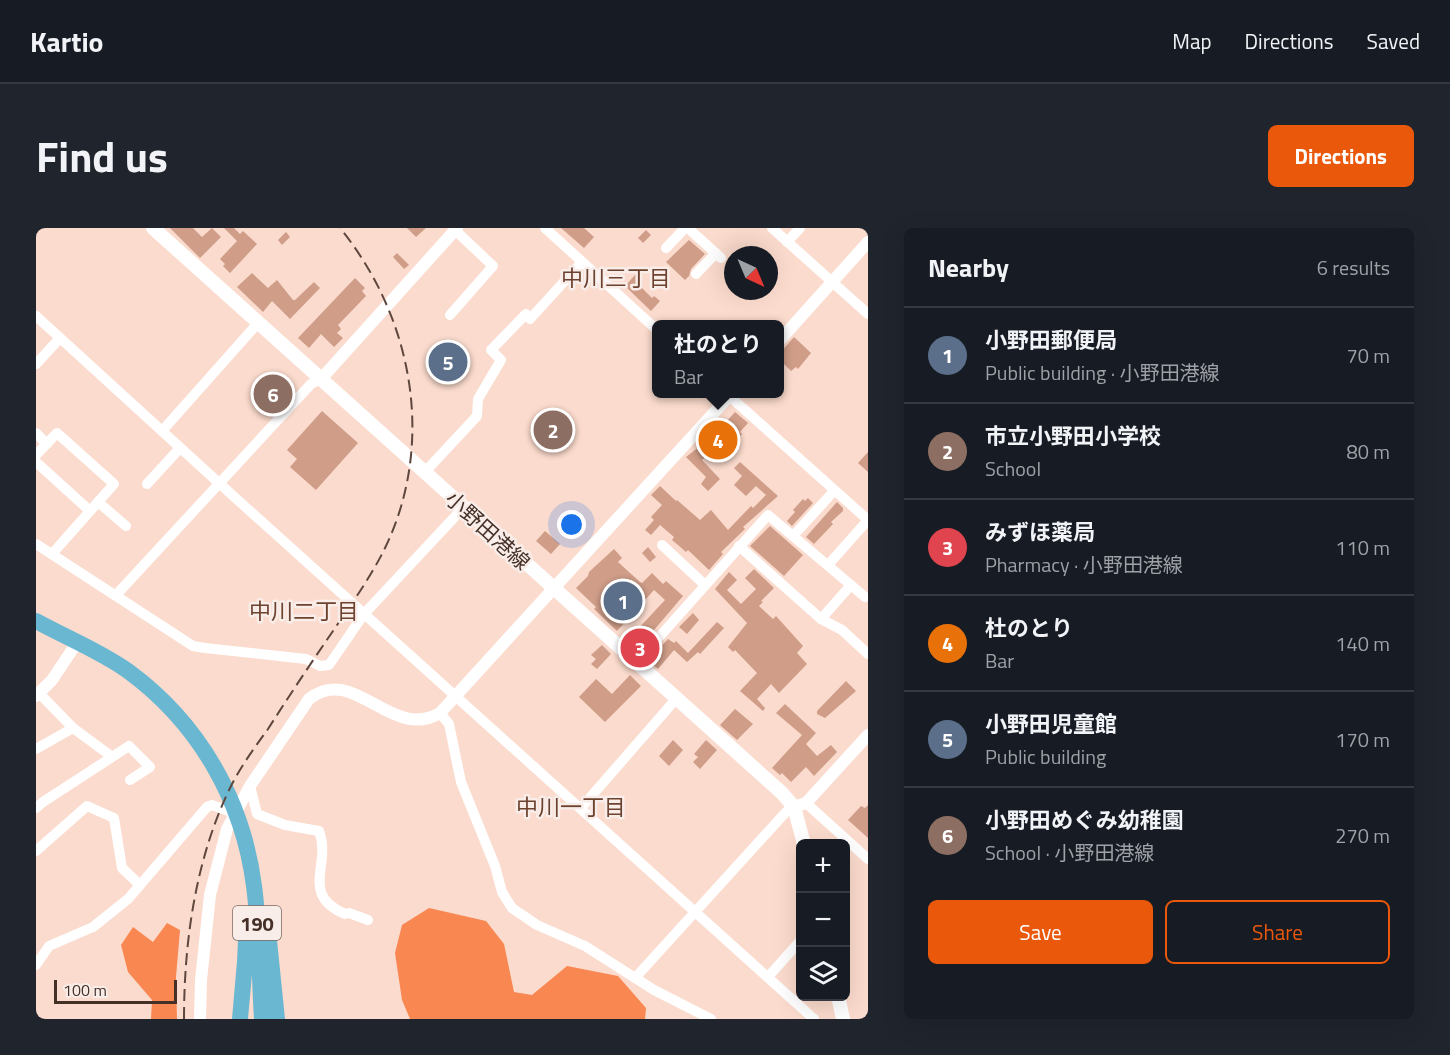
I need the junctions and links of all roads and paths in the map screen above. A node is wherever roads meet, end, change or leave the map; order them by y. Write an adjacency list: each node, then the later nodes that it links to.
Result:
1 (153, 228): 16 (main road, 小野田港線)
2 (545, 228): 10 (street)
3 (687, 228): 9 (street); 11 (street)
4 (772, 228): 7 (street)
5 (800, 228): 7 (street)
6 (456, 229): 14 (street); 21 (street)
7 (787, 242): 12 (street)
8 (868, 242): 12 (street)
9 (672, 247)
10 (582, 262): 17 (street); 30 (street)
11 (696, 274)
12 (831, 282): 13 (street); 18 (street)
13 (868, 314)
14 (450, 315)
15 (36, 316): 19 (street)
16 (258, 323): 21 (main road, 小野田港線); 24 (street)
17 (652, 325)
18 (784, 335)
19 (60, 338): 20 (street); 24 (street)
20 (36, 364)
21 (321, 379): 30 (main road, 小野田港線); 32 (street)
22 (725, 398): 47 (street)
23 (733, 398): 33 (street)
24 (162, 431): 27 (street)
25 (36, 433): 26 (street)
26 (47, 444): 28 (street); 34 (street)
27 (180, 448): 31 (street); 32 (street)
28 (36, 455)
29 (36, 462): 36 (street)
30 (424, 473): 35 (main road, 小野田港線)
31 (147, 484)
32 (220, 484): 48 (street); 51 (street)
33 (834, 491): 37 (street); 39 (street)
34 (98, 502): 36 (street); 38 (street)
35 (464, 508): 47 (main road, 小野田港線); 51 (street)
36 (90, 511): 43 (street)
37 (868, 520): 44 (street)
38 (126, 526)
39 (793, 536): 42 (street); 44 (street)
40 (36, 544): 43 (street)
41 (662, 545): 45 (street)
42 (739, 546): 45 (street); 52 (street)
43 (52, 554): 48 (street)
44 (828, 565): 46 (street)
45 (705, 585): 56 (street)
46 (851, 585): 49 (street); 52 (street)
47 (554, 590): 56 (main road, 小野田港線); 58 (street)
48 (117, 594): 51 (street)
49 (865, 597)
50 (36, 612): 54 (highway, 190)
51 (364, 614): 58 (street)
52 (820, 619): 55 (street)
53 (36, 621): 54 (highway, 190)
54 (78, 641): 57 (street); 70 (highway, 190)
55 (868, 654)
56 (636, 663): 59 (main road, 小野田港線)
57 (38, 695): 61 (street)
58 (456, 696): 60 (street); 69 (street)
59 (676, 699): 67 (main road, 小野田港線); 69 (street)
60 (440, 713): 66 (street); 81 (street)
61 (73, 729): 63 (street); 64 (street)
62 (868, 735): 67 (street)
63 (36, 749)
64 (111, 756): 65 (street); 68 (street)
65 (130, 780)
66 (250, 786): 70 (street); 77 (street)
67 (800, 805): 71 (main road, 小野田港線); 74 (street); 76 (street)
68 (36, 808)
69 (580, 808): 76 (street)
70 (241, 821): 73 (highway, 190); 75 (street); 83 (street); 86 (highway)
71 (804, 839)
72 (36, 851): 75 (street)
73 (248, 854): 84 (highway); 85 (highway, 190)
74 (868, 859)
75 (140, 885): 79 (street)
76 (695, 911): 80 (street); 81 (street)
77 (368, 920)
78 (796, 946): 80 (street)
79 (36, 965)
80 (768, 977): 88 (street)
81 (635, 978): 87 (street)
82 (839, 1001): 89 (main road)
83 (200, 1019)
84 (240, 1019)
85 (262, 1019)
86 (277, 1019)
87 (711, 1019)
88 (814, 1019)
89 (843, 1019)

